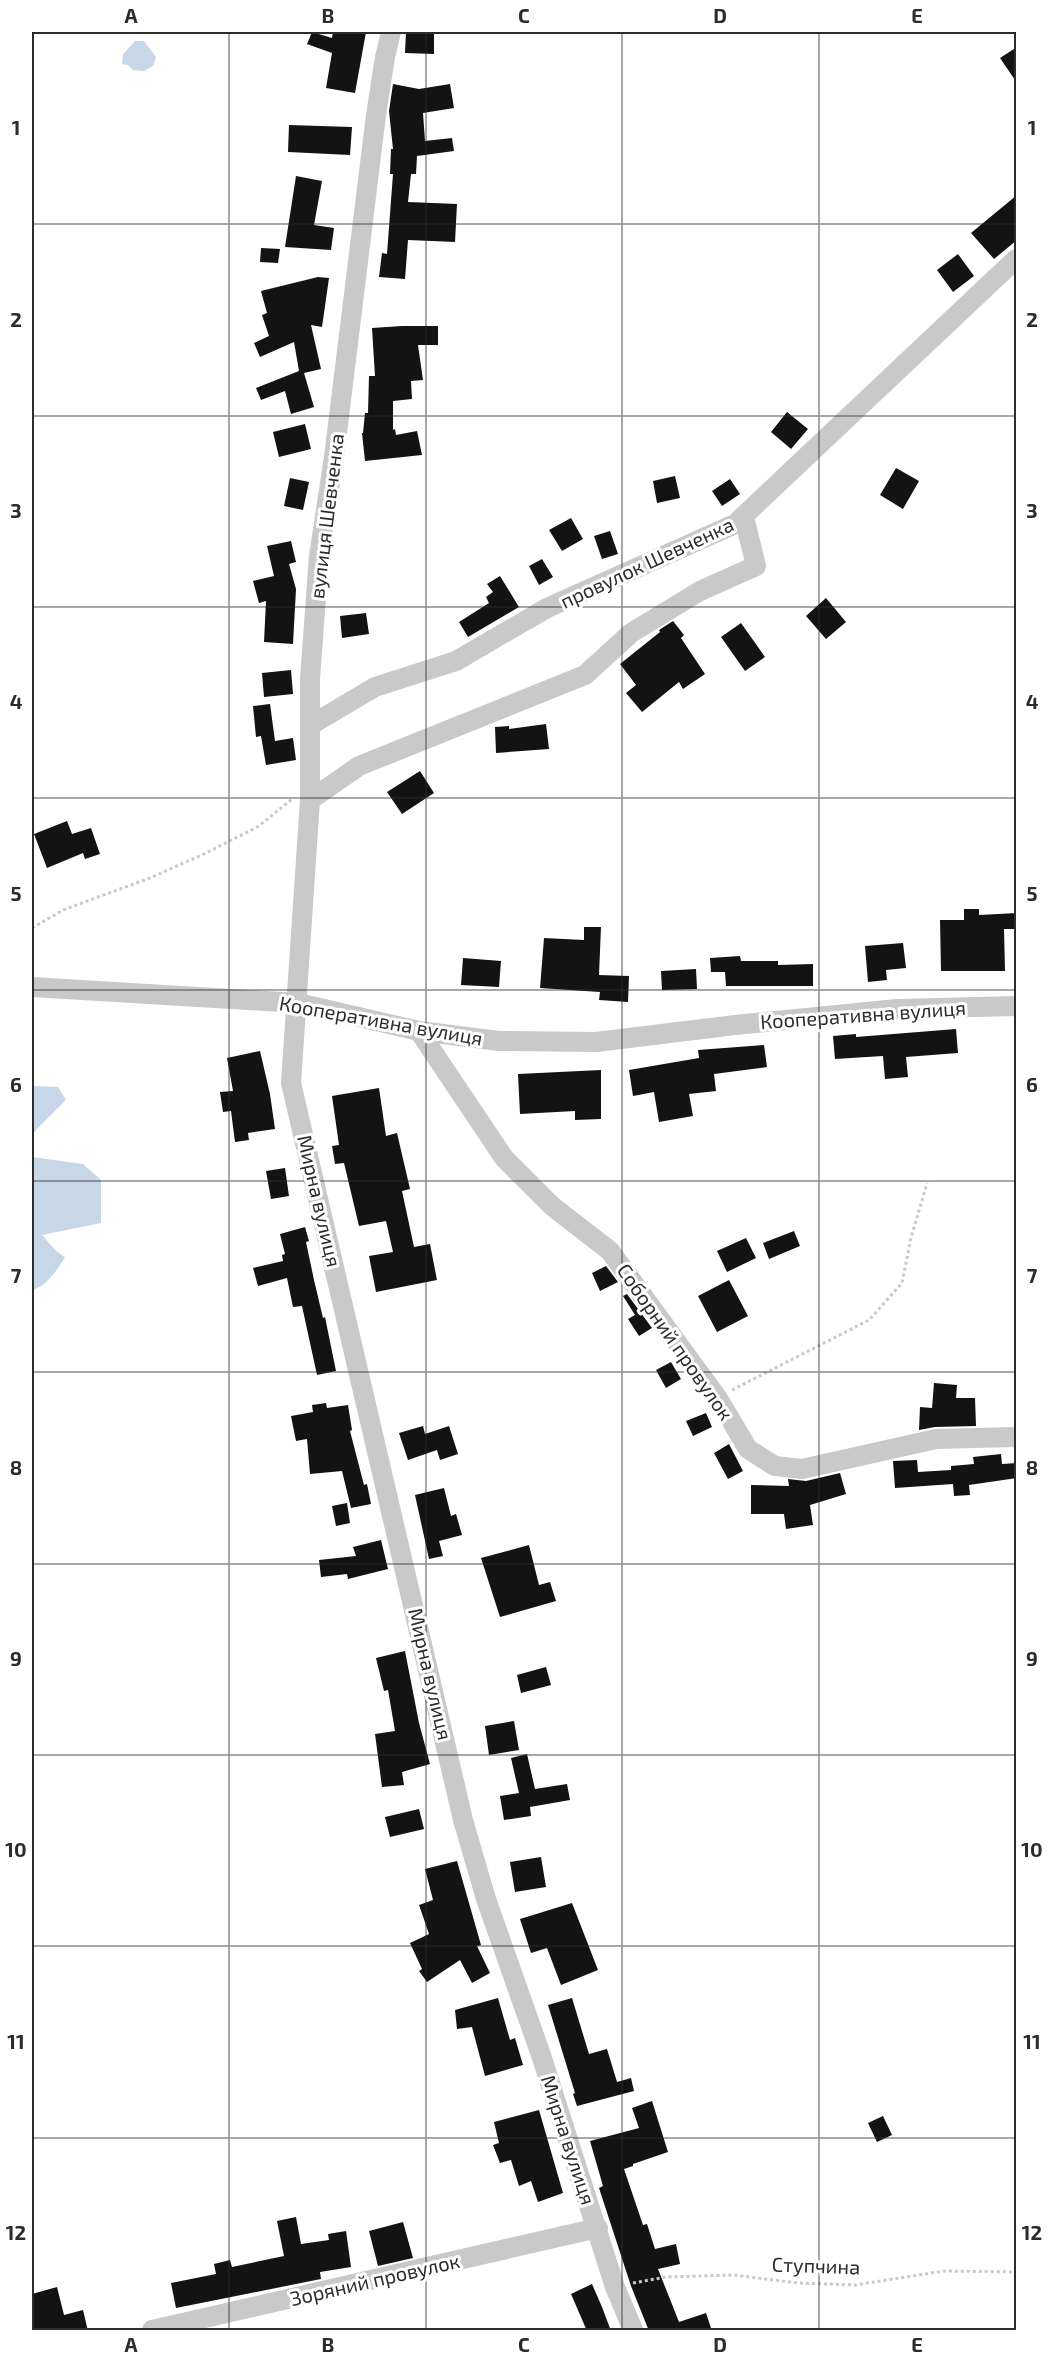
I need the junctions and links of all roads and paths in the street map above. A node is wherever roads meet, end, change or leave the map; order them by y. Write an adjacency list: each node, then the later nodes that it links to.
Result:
1 (392, 32): 4 (street, вулиця Шевченка)
2 (1017, 259): 3 (street, провулок Шевченка)
3 (744, 517): 4 (street, провулок Шевченка); 6 (street)
4 (311, 725): 5 (street, вулиця Шевченка)
5 (310, 777): 6 (street, вулиця Шевченка); 7 (path)
6 (310, 800): 9 (street, вулиця Шевченка)
7 (32, 928)
8 (32, 987): 9 (street, Кооперативна вулиця)
9 (298, 1003): 11 (street, Кооперативна вулиця); 15 (street, Мирна вулиця)
10 (1017, 1006): 11 (street, Кооперативна вулиця)
11 (419, 1031): 13 (street, Соборний провулок)
12 (927, 1183): 13 (path)
13 (718, 1398): 14 (street, Соборний провулок)
14 (1017, 1437)
15 (598, 2228): 17 (street, Мирна вулиця); 18 (street, Зоряний провулок)
16 (1017, 2272): 17 (path, Ступчина)
17 (615, 2287): 20 (street, Мирна вулиця)
18 (201, 2326): 19 (street, Зоряний провулок)
19 (152, 2331)
20 (633, 2331)

